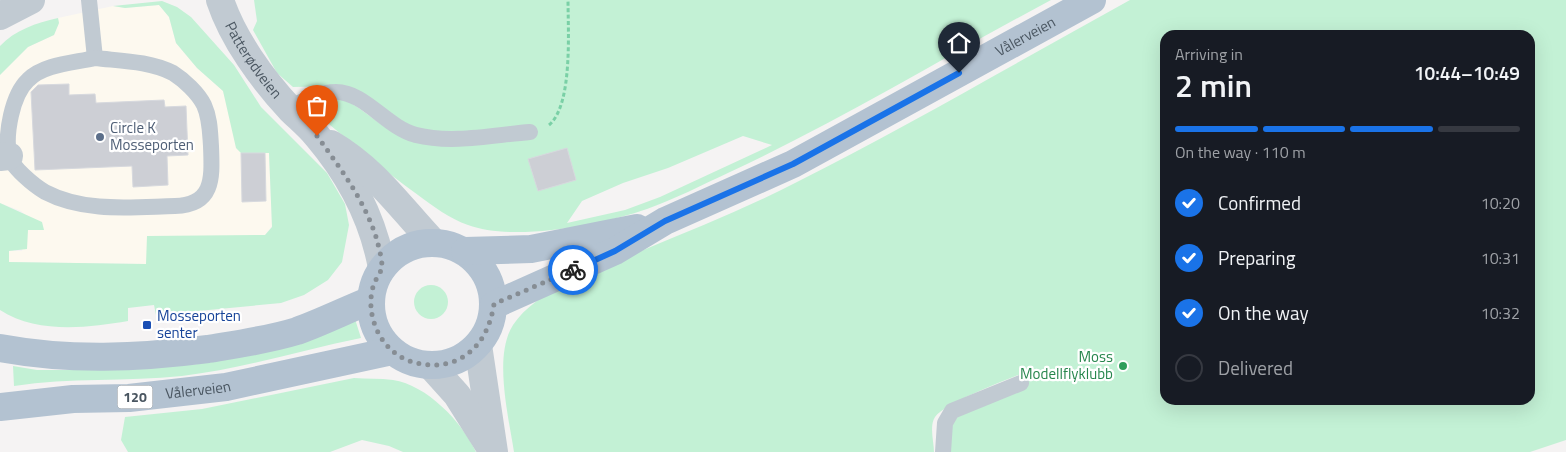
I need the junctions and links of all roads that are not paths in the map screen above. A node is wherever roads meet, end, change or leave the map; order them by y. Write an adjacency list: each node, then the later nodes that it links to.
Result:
1 (31, 0): 5 (street)
2 (89, 0): 6 (lane)
3 (220, 0): 7 (street, Patterødveien)
4 (1092, 0): 11 (main road, Vålerveien)
5 (0, 16)
6 (95, 58): 10 (lane); 10 (lane)
7 (289, 108): 8 (lane); 9 (street, Patterødveien)
8 (530, 132)
9 (317, 136): 12 (street, Patterødveien); 14 (street, Patterødveien)
10 (4, 157)
11 (665, 221): 13 (main road, Vålerveien); 16 (main road, Vålerveien)
12 (433, 242): 13 (main road); 14 (main road)
13 (465, 251): 16 (main road)
14 (382, 268): 15 (main road)
15 (371, 300): 18 (main road); 19 (main road)
16 (494, 304): 17 (main road)
17 (478, 345): 20 (main road); 23 (street)
18 (0, 348)
19 (392, 351): 20 (main road); 22 (main road, Vålerveien / 120)
20 (430, 365): 23 (street)
21 (1022, 383): 24 (lane)
22 (0, 407)
23 (494, 452)
24 (944, 452)

